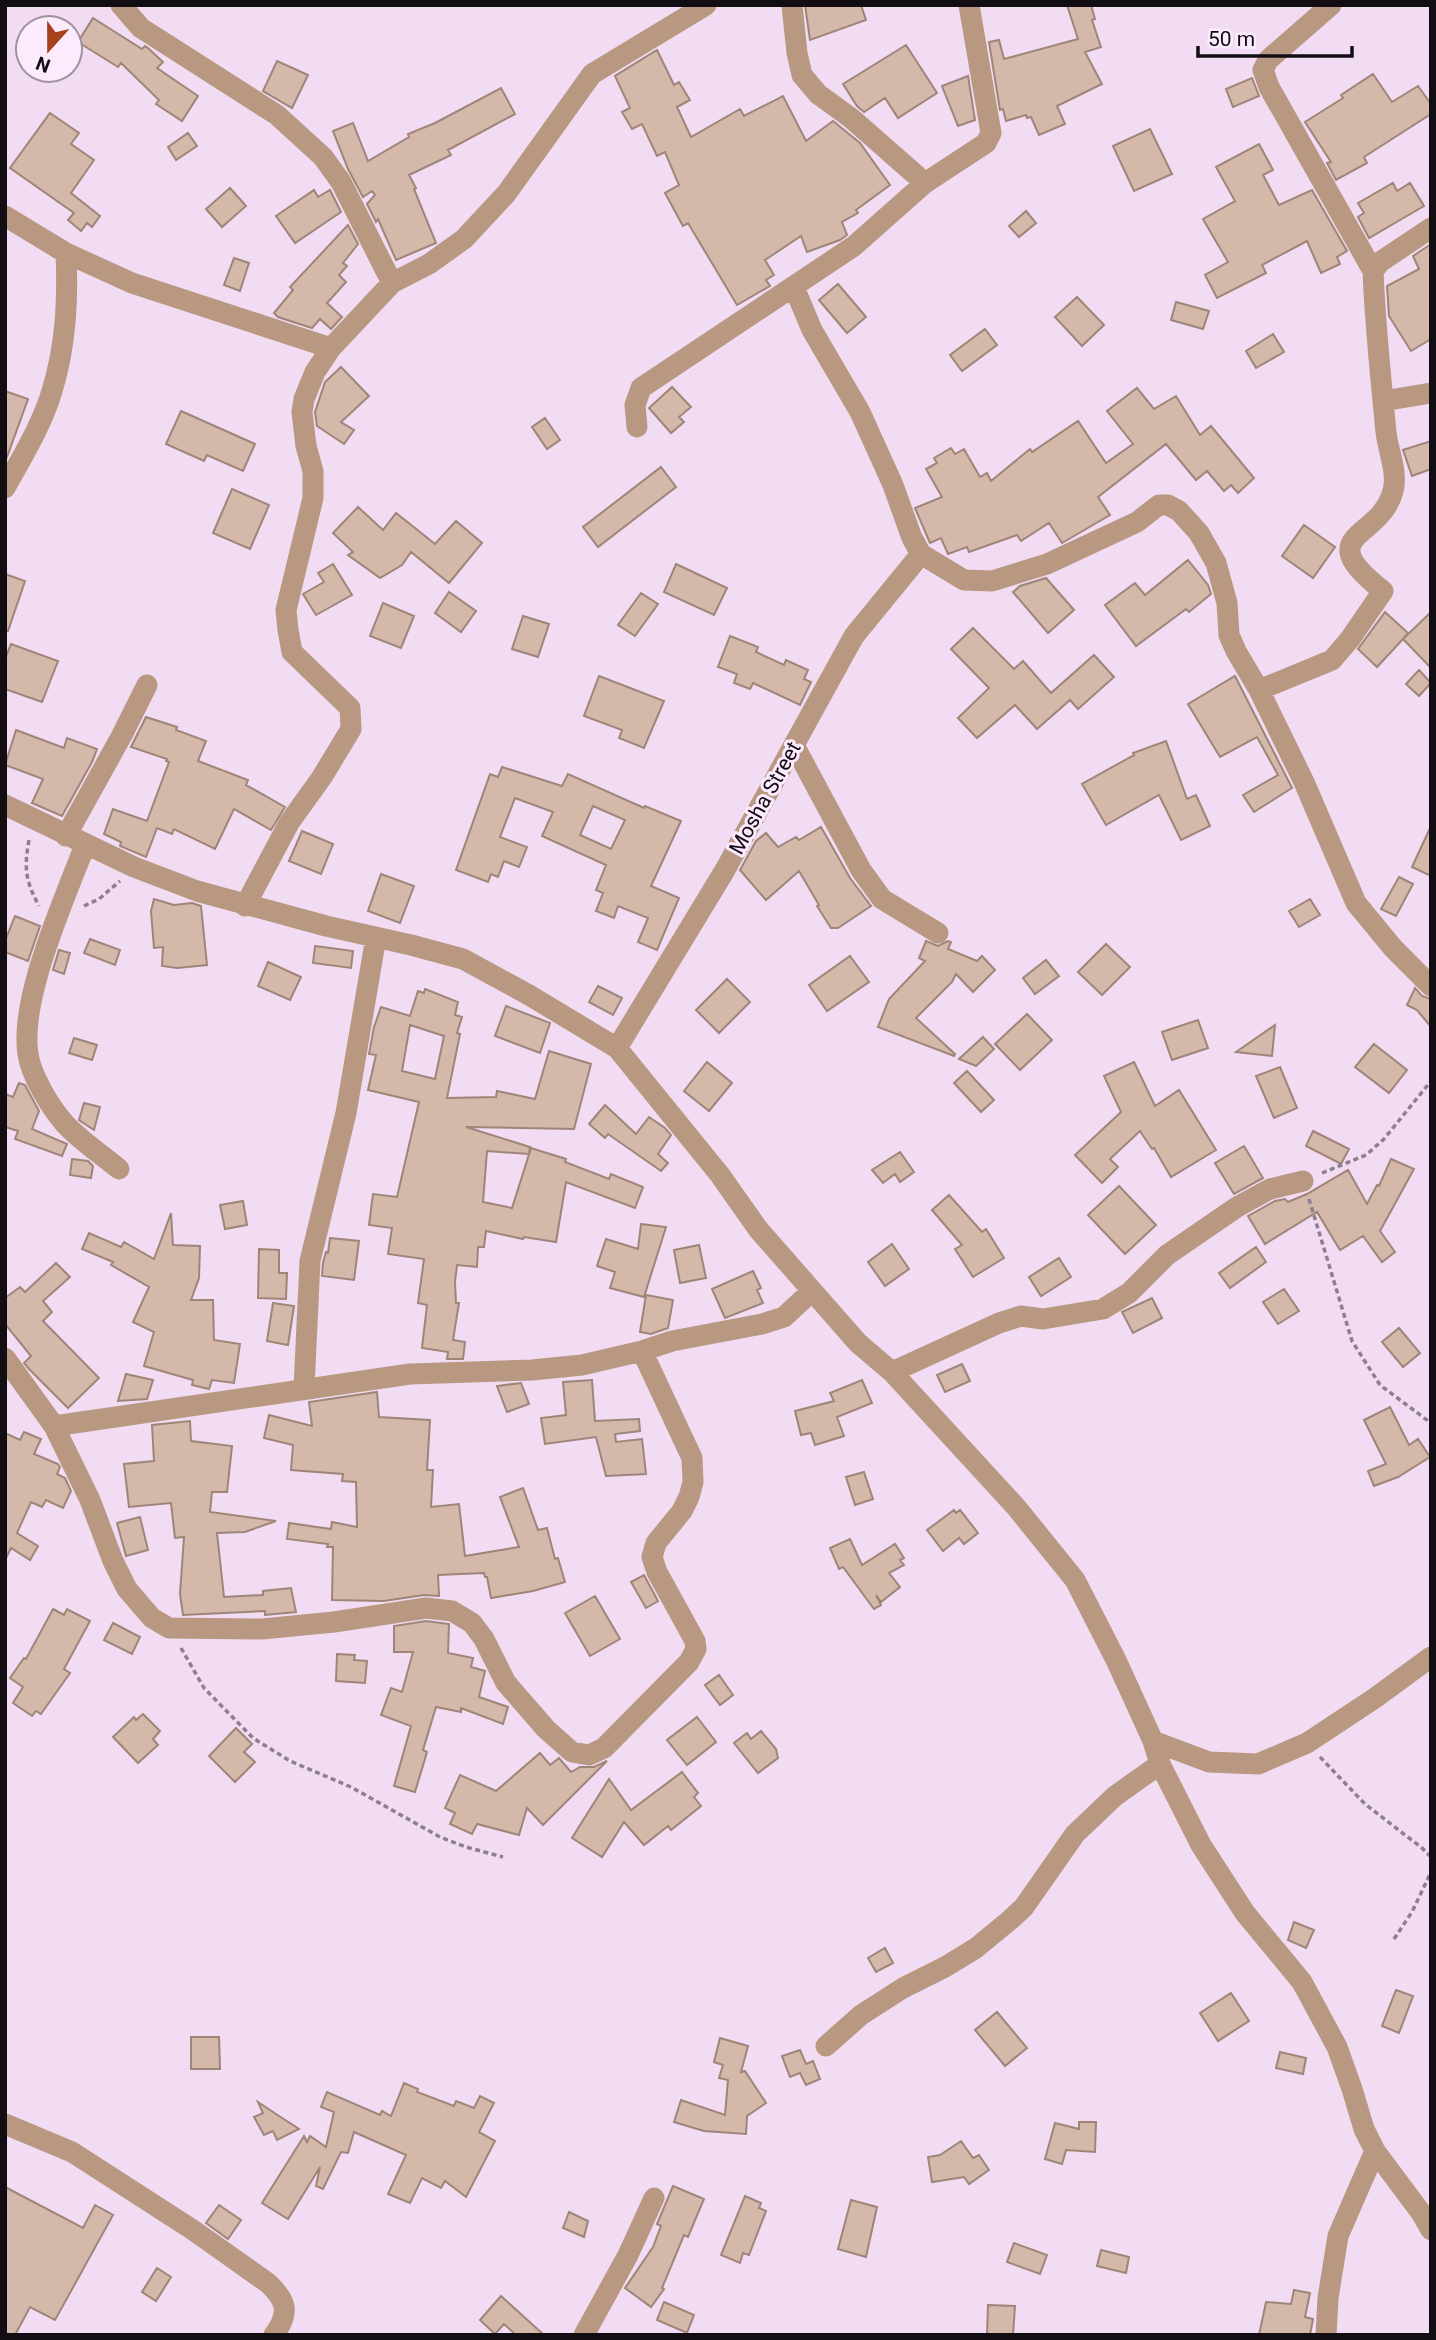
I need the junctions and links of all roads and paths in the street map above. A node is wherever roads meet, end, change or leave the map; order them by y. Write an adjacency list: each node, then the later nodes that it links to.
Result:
1 (121, 5): 11 (street)
2 (706, 5): 11 (street)
3 (792, 5): 6 (street)
4 (969, 5): 6 (street)
5 (1331, 5): 10 (street)
6 (925, 183): 12 (street)
7 (5, 216): 9 (street)
8 (1431, 228): 10 (street)
9 (66, 253): 13 (street); 17 (street)
10 (1373, 271): 15 (street)
11 (392, 283): 13 (street)
12 (794, 287): 16 (street); 18 (street)
13 (331, 348): 26 (street)
14 (1431, 393): 15 (street)
15 (1383, 401): 20 (street)
16 (637, 427)
17 (5, 488)
18 (921, 554): 20 (street); 21 (street, Mosha Street)
19 (147, 685): 24 (street)
20 (1259, 690): 30 (street)
21 (795, 747): 28 (street); 31 (street, Mosha Street)
22 (5, 805): 23 (street)
23 (36, 822): 24 (street); 27 (path)
24 (76, 840): 25 (street); 27 (street)
25 (134, 867): 26 (street); 27 (path)
26 (245, 906): 29 (street)
27 (58, 918): 33 (street)
28 (938, 933)
29 (376, 937): 31 (street); 39 (street)
30 (1431, 986)
31 (617, 1048): 35 (street)
32 (1431, 1081): 34 (path)
33 (119, 1169)
34 (1303, 1181): 38 (street); 40 (path)
35 (813, 1291): 36 (street); 38 (street)
36 (642, 1351): 39 (street); 42 (street)
37 (5, 1358): 41 (street)
38 (892, 1372): 44 (street)
39 (304, 1388): 41 (street)
40 (1431, 1423)
41 (54, 1426): 42 (street)
42 (169, 1628): 47 (path)
43 (1431, 1657): 45 (street)
44 (1153, 1741): 45 (street); 46 (street)
45 (1307, 1742): 48 (path)
46 (1160, 1764): 51 (street); 53 (street)
47 (503, 1857)
48 (1431, 1857)
49 (1431, 1872): 50 (path)
50 (1394, 1939)
51 (827, 2046)
52 (5, 2124): 56 (street)
53 (1375, 2151): 55 (street); 58 (street)
54 (654, 2198): 57 (street)
55 (1431, 2230)
56 (281, 2332)
57 (584, 2335)
58 (1326, 2335)

